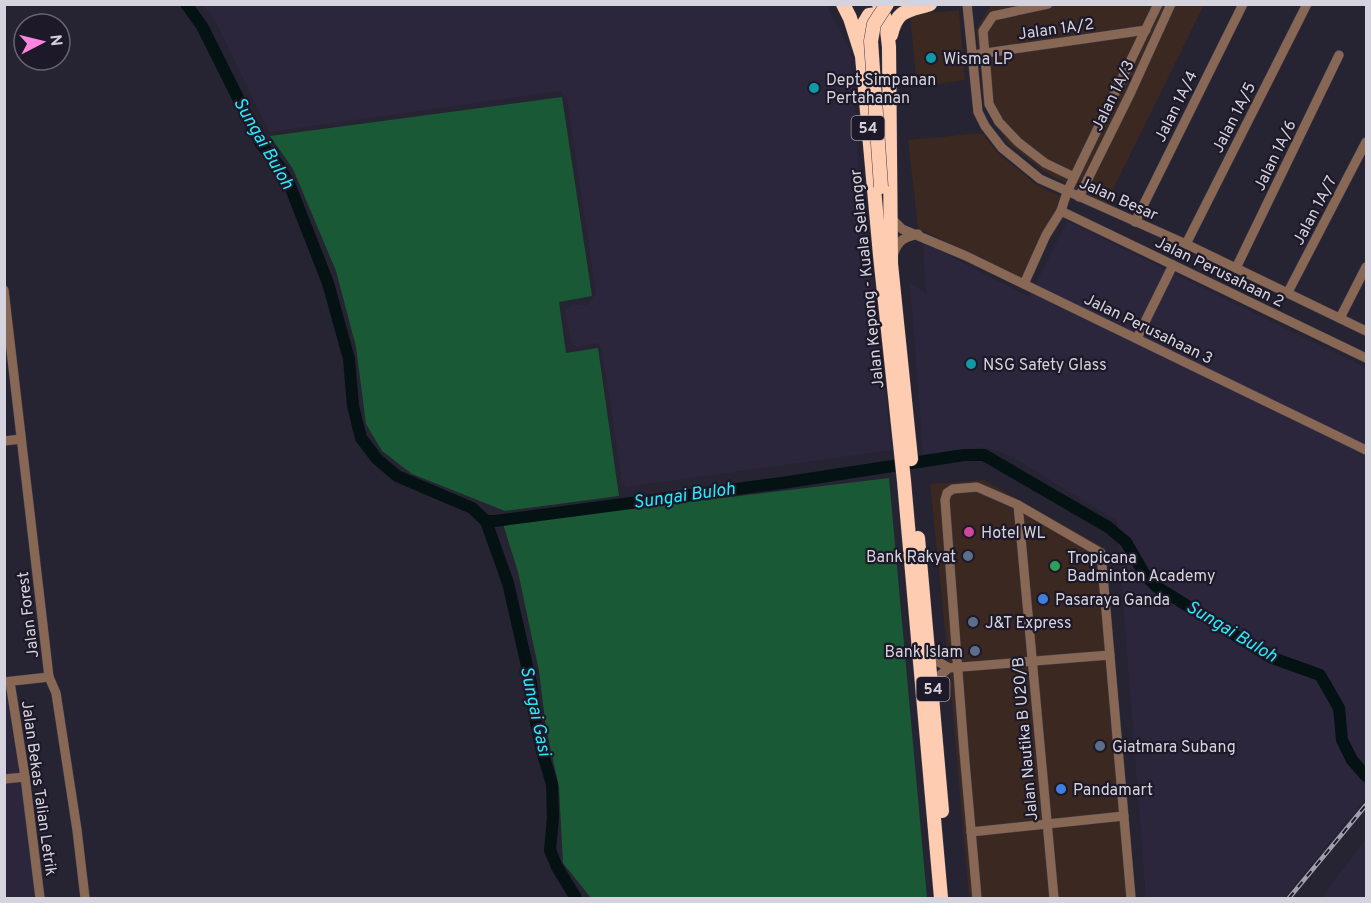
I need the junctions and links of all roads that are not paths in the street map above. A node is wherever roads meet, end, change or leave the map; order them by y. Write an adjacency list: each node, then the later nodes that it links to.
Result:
1 (843, 4): 16 (highway, Jalan Kepong - Kuala Selangor / 54)
2 (900, 4): 10 (highway)
3 (930, 4): 13 (highway)
4 (967, 4): 17 (street, Jalan Besar)
5 (1048, 4): 14 (street)
6 (1158, 4): 12 (street, Jalan 1A/3)
7 (1171, 4): 21 (street, Jalan 1A/3)
8 (1243, 4): 24 (street, Jalan 1A/4)
9 (1307, 4): 26 (street, Jalan 1A/5)
10 (880, 5): 11 (highway, 54); 27 (highway, bridge)
11 (886, 21): 13 (highway, 54); 16 (highway)
12 (1146, 30): 14 (street, Jalan 1A/2); 19 (street, Jalan 1A/3)
13 (889, 47): 23 (highway, 54)
14 (984, 54): 17 (street, Jalan 1A/2); 19 (street)
15 (1339, 55): 31 (street, Jalan 1A/6)
16 (862, 56): 27 (highway, Jalan Kepong - Kuala Selangor / 54)
17 (971, 56): 20 (street, Jalan Besar)
18 (1366, 142): 34 (street, Jalan 1A/7)
19 (1074, 177): 20 (street, Jalan 1A/3)
20 (1067, 192): 21 (street, Jalan Besar); 22 (street, Jalan 1A/3)
21 (1079, 197): 24 (street, Jalan Besar)
22 (1061, 211): 29 (street, Jalan Perusahaan 2); 32 (street, Jalan 1A/3)
23 (890, 217): 25 (street, Jalan Perusahaan 3); 28 (highway, Jalan Kepong - Kuala Selangor / 54)
24 (1135, 222): 26 (street, Jalan Besar)
25 (918, 234): 28 (street); 32 (street, Jalan Perusahaan 3)
26 (1186, 244): 31 (street, Jalan Besar)
27 (880, 255): 42 (highway, Jalan Kepong - Kuala Selangor / 54)
28 (891, 264): 42 (highway, Jalan Kepong - Kuala Selangor / 54)
29 (1173, 265): 37 (street); 38 (street, Jalan Perusahaan 2)
30 (1366, 267): 35 (street)
31 (1236, 268): 34 (street, Jalan Besar)
32 (1024, 284): 37 (street, Jalan Perusahaan 3)
33 (4, 290): 39 (street, Jalan Forest)
34 (1287, 292): 35 (street, Jalan Besar)
35 (1340, 318): 36 (street, Jalan Besar)
36 (1366, 331)
37 (1137, 338): 41 (street, Jalan Perusahaan 3)
38 (1366, 358)
39 (21, 439): 40 (street); 49 (street, Jalan Forest)
40 (4, 441)
41 (1366, 450)
42 (906, 454): 43 (highway, Jalan Kepong - Kuala Selangor / 54)
43 (908, 480): 45 (highway, 54); 59 (highway, 54)
44 (1018, 505): 46 (street); 47 (street, Jalan Nautika B U20/B); 48 (street)
45 (929, 651): 48 (street); 51 (highway, 54)
46 (1110, 655): 47 (street); 54 (street)
47 (1032, 661): 48 (street); 55 (street, Jalan Nautika B U20/B)
48 (954, 668): 51 (street); 56 (street)
49 (49, 677): 50 (street); 58 (street, Jalan Forest)
50 (7, 682): 52 (street, Jalan Bekas Talian Letrik)
51 (933, 688): 60 (highway, 54)
52 (25, 777): 53 (street); 57 (street, Jalan Bekas Talian Letrik)
53 (4, 779)
54 (1124, 816): 55 (street); 63 (street)
55 (1047, 824): 56 (street); 62 (street, Jalan Nautika B U20/B)
56 (971, 832): 61 (street)
57 (40, 898)
58 (85, 898)
59 (941, 898)
60 (950, 898)
61 (977, 898)
62 (1054, 898)
63 (1131, 898)

